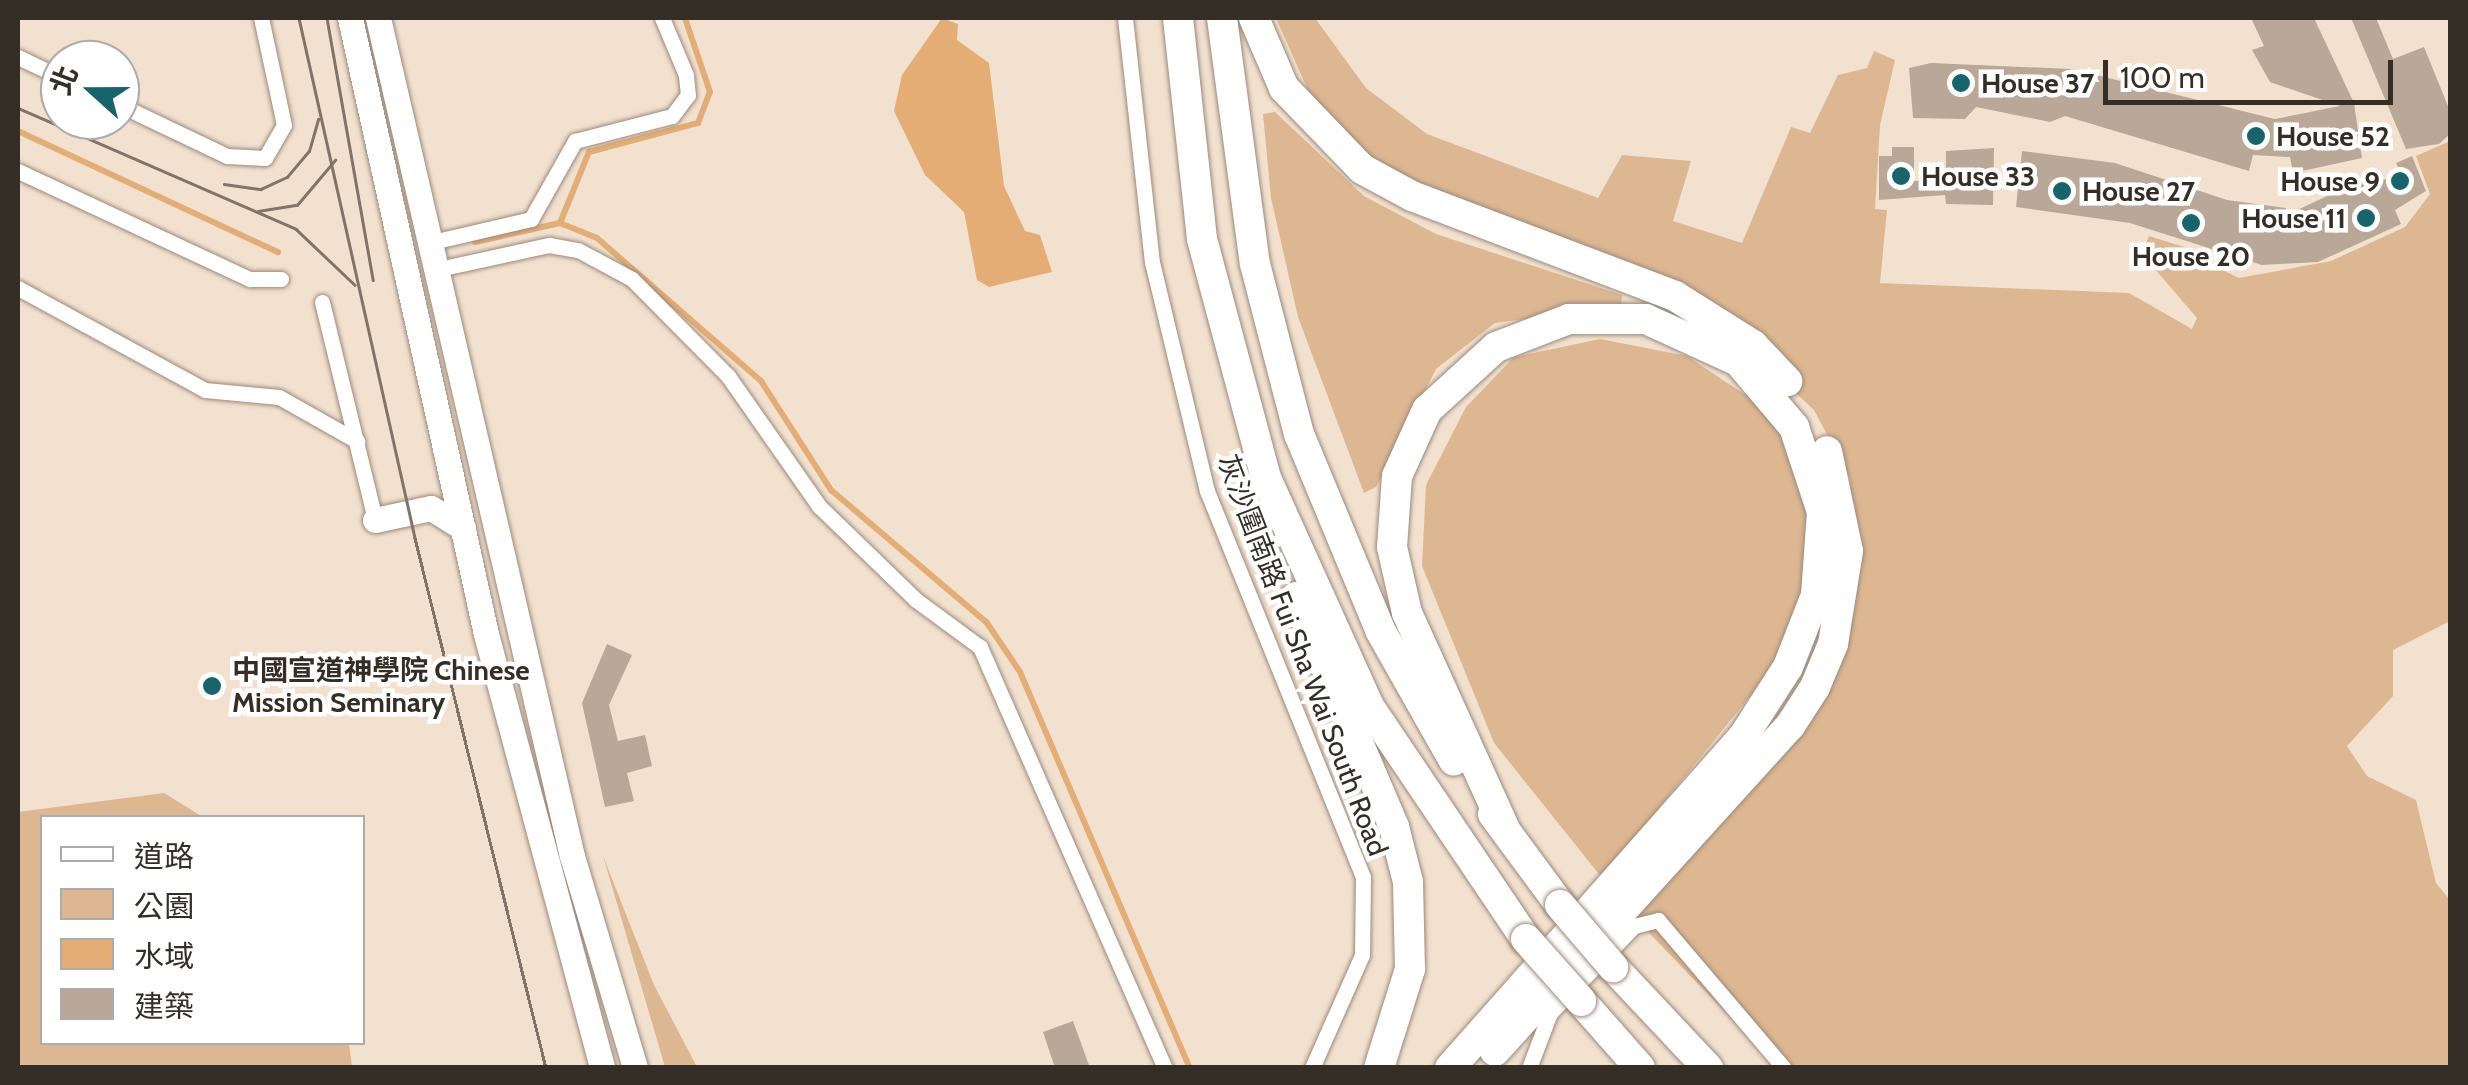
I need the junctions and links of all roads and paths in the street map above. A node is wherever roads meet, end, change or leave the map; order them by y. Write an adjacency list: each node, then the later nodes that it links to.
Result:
1 (261, 18): 9 (street)
2 (350, 18): 17 (main road)
3 (378, 18): 11 (main road)
4 (662, 18): 11 (street)
5 (1125, 18): 26 (street, 灰沙圍南路 Fui Sha Wai South Road)
6 (1178, 18): 18 (highway)
7 (1222, 18): 22 (highway)
8 (1254, 18): 29 (highway)
9 (140, 115)
10 (18, 171): 13 (street)
11 (428, 243): 12 (main road)
12 (434, 270): 24 (main road); 25 (street)
13 (281, 279)
14 (18, 288): 16 (street)
15 (322, 302): 16 (street)
16 (357, 441): 20 (street)
17 (450, 472): 19 (main road); 21 (main road)
18 (1266, 478): 27 (highway); 31 (highway, bridge)
19 (431, 508): 20 (main road); 21 (main road)
20 (376, 520)
21 (464, 533): 23 (main road)
22 (1505, 829): 28 (highway); 32 (highway, bridge)
23 (602, 1068)
24 (635, 1068)
25 (1165, 1068)
26 (1312, 1068)
27 (1379, 1068)
28 (1450, 1068)
29 (1479, 1068)
30 (1529, 1068): 33 (street)
31 (1640, 1068)
32 (1708, 1068)
33 (1784, 1068)

